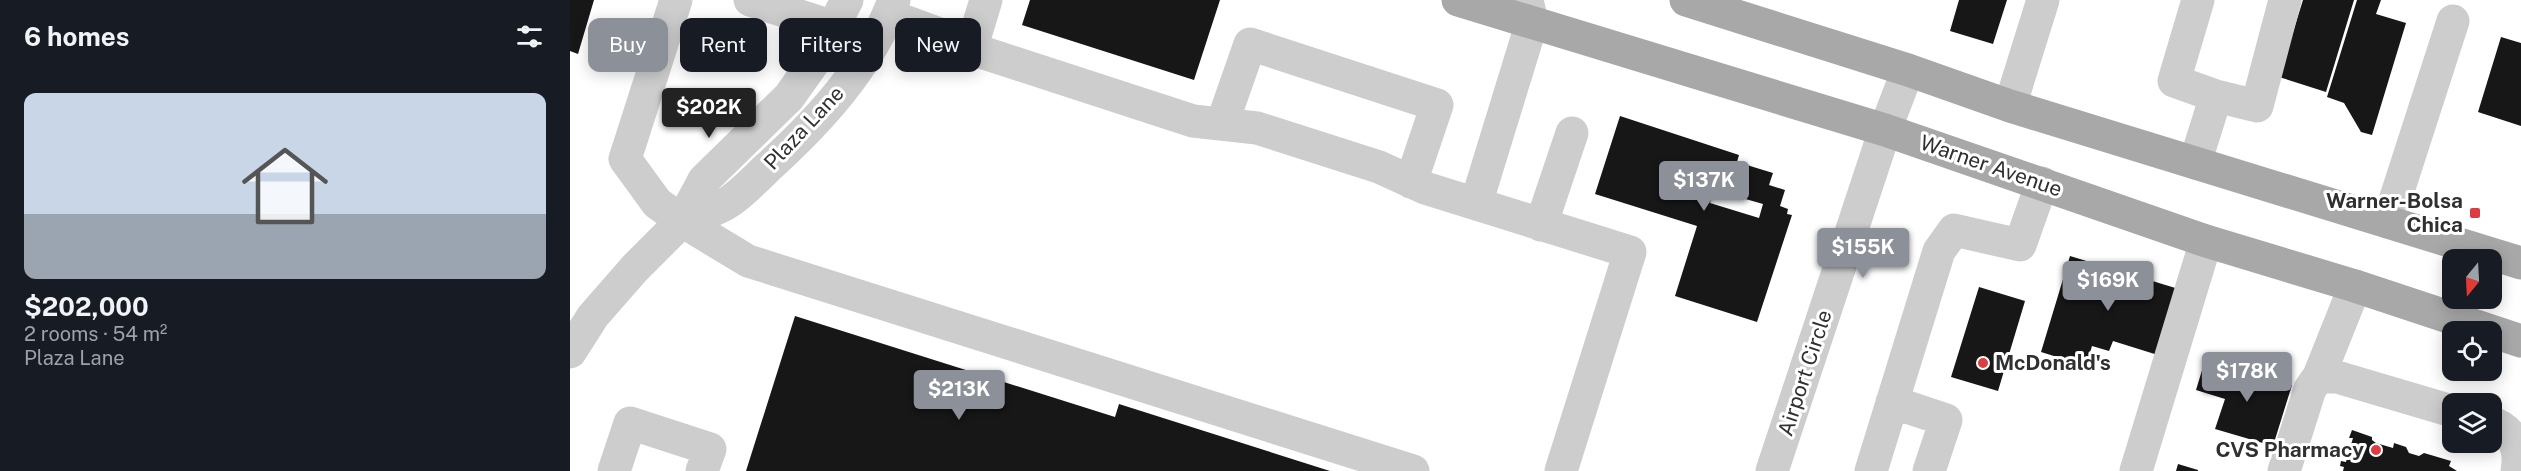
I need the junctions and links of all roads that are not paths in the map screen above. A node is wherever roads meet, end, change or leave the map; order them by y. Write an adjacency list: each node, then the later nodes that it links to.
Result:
1 (676, 0): 26 (street)
2 (750, 0): 11 (street)
3 (986, 0): 13 (street)
4 (1458, 0): 10 (main road, Warner Avenue)
5 (1686, 0): 16 (main road)
6 (2043, 0): 18 (street)
7 (2198, 0): 17 (street)
8 (2285, 0): 17 (street)
9 (891, 8): 12 (street); 26 (street, Plaza Lane)
10 (1530, 11): 20 (main road, Warner Avenue); 25 (street)
11 (841, 13): 26 (street, Plaza Lane)
12 (912, 18)
13 (981, 18)
14 (2453, 21): 27 (street)
15 (981, 52): 19 (street)
16 (1908, 70): 18 (main road); 20 (street, Airport Circle)
17 (2216, 96): 22 (street)
18 (2010, 106): 22 (main road)
19 (1222, 124): 23 (street); 23 (street)
20 (1885, 130): 24 (main road, Warner Avenue); 42 (street, Airport Circle)
21 (1572, 133): 28 (street)
22 (2195, 163): 27 (main road)
23 (1411, 182): 25 (street)
24 (2042, 183): 29 (main road, Warner Avenue); 35 (street)
25 (1476, 204): 28 (street)
26 (682, 221): 33 (street, Plaza Lane); 40 (street)
27 (2388, 222): 30 (main road)
28 (1541, 225): 41 (street)
29 (2206, 241): 31 (main road, Warner Avenue); 45 (street)
30 (2521, 263)
31 (2355, 286): 32 (main road, Warner Avenue); 34 (street)
32 (2521, 341)
33 (570, 352)
34 (2319, 376): 36 (street); 46 (street)
35 (1892, 402): 43 (street); 44 (street)
36 (2442, 408)
37 (2502, 426): 47 (street)
38 (614, 471): 39 (street)
39 (702, 471)
40 (1413, 471)
41 (1561, 471)
42 (1772, 471)
43 (1871, 471)
44 (1929, 471)
45 (2136, 471)
46 (2284, 471)
47 (2517, 471)

